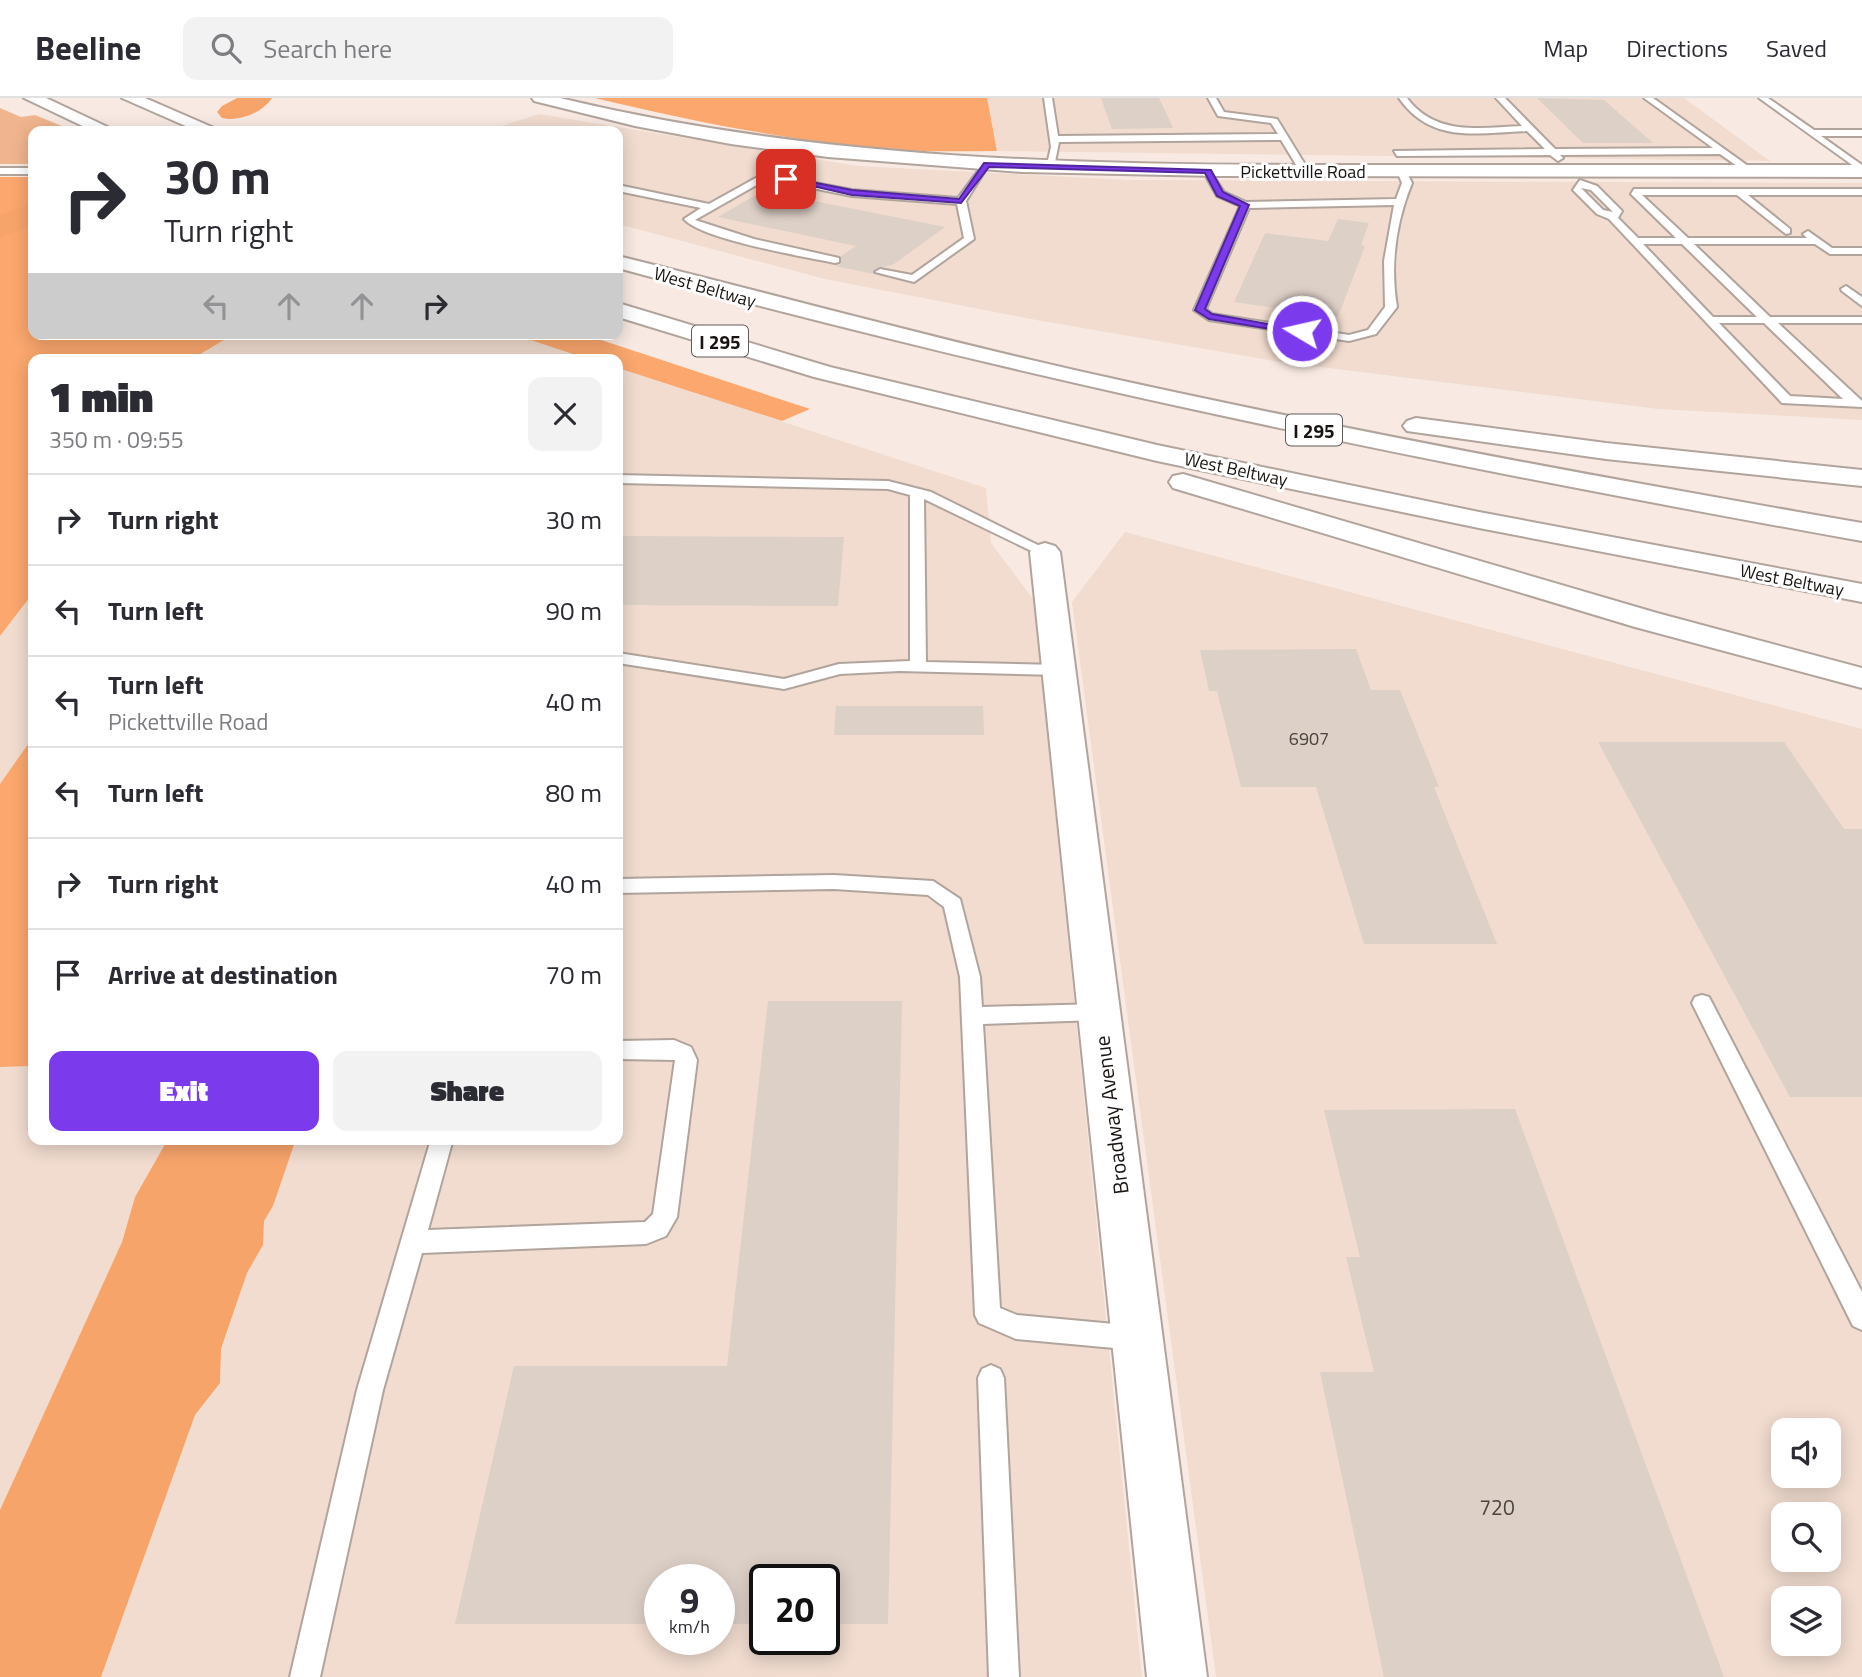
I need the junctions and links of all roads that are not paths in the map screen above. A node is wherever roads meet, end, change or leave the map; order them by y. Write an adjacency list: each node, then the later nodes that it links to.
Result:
1 (32, 98): 10 (main road)
2 (130, 98): 11 (main road)
3 (540, 98): 17 (main road, Pickettville Road)
4 (1048, 98): 16 (lane)
5 (1212, 98): 15 (lane)
6 (1403, 98): 12 (lane)
7 (1500, 98): 12 (lane)
8 (1648, 98): 18 (lane)
9 (1763, 98): 13 (lane)
10 (96, 126)
11 (200, 126)
12 (1529, 128): 19 (lane)
13 (1812, 133): 14 (lane); 23 (lane)
14 (1862, 133)
15 (1284, 137): 16 (lane); 27 (lane)
16 (1053, 139): 22 (lane)
17 (800, 148): 21 (main road, Pickettville Road); 29 (lane)
18 (1723, 151): 19 (lane); 28 (lane)
19 (1552, 152): 20 (lane); 30 (lane)
20 (1399, 162): 27 (main road, Pickettville Road); 30 (main road, Pickettville Road); 35 (lane)
21 (986, 165): 22 (main road, Pickettville Road); 34 (lane)
22 (1049, 167): 26 (main road, Pickettville Road)
23 (1862, 170): 28 (main road, Pickettville Road)
24 (0, 171): 25 (lane)
25 (28, 171)
26 (1208, 171): 27 (main road, Pickettville Road); 36 (lane)
27 (1304, 171)
28 (1750, 171): 30 (main road, Pickettville Road)
29 (766, 176): 34 (lane); 37 (lane)
30 (1575, 177): 40 (lane)
31 (623, 189): 37 (lane)
32 (1739, 192): 33 (lane); 38 (lane); 41 (lane)
33 (1862, 192)
34 (961, 201): 46 (lane)
35 (1397, 202): 36 (lane); 36 (lane)
36 (1245, 205)
37 (710, 207): 44 (lane)
38 (1786, 231)
39 (1804, 231): 42 (lane)
40 (1634, 241): 41 (lane); 51 (lane)
41 (1685, 241): 42 (lane); 52 (lane)
42 (1817, 241): 43 (lane)
43 (1862, 251)
44 (835, 260)
45 (623, 263): 49 (main road, West Beltway / I 295)
46 (880, 272)
47 (1846, 289): 48 (lane)
48 (1862, 303)
49 (771, 305): 56 (main road); 59 (main road, West Beltway / I 295)
50 (623, 312): 54 (main road, West Beltway / I 295)
51 (1710, 320): 52 (lane); 55 (lane)
52 (1768, 320): 53 (lane); 55 (lane)
53 (1862, 320)
54 (823, 372): 61 (main road, West Beltway / I 295); 65 (main road)
55 (1858, 404)
56 (1862, 478)
57 (623, 479): 58 (lane)
58 (917, 493): 60 (lane); 63 (lane)
59 (1862, 532)
60 (1045, 552): 64 (main road, Broadway Avenue)
61 (1862, 593)
62 (623, 659): 63 (lane)
63 (918, 667): 64 (lane)
64 (1059, 670): 68 (main road, Broadway Avenue)
65 (1862, 678)
66 (623, 886): 69 (lane)
67 (1702, 1003): 73 (lane)
68 (1099, 1012): 69 (lane); 74 (main road, Broadway Avenue)
69 (972, 1016): 74 (lane)
70 (623, 1050): 72 (lane)
71 (440, 1145): 72 (lane)
72 (412, 1242): 76 (lane)
73 (1862, 1318)
74 (1137, 1339): 78 (main road, Broadway Avenue)
75 (991, 1378): 77 (lane)
76 (305, 1677)
77 (1004, 1677)
78 (1177, 1677)

